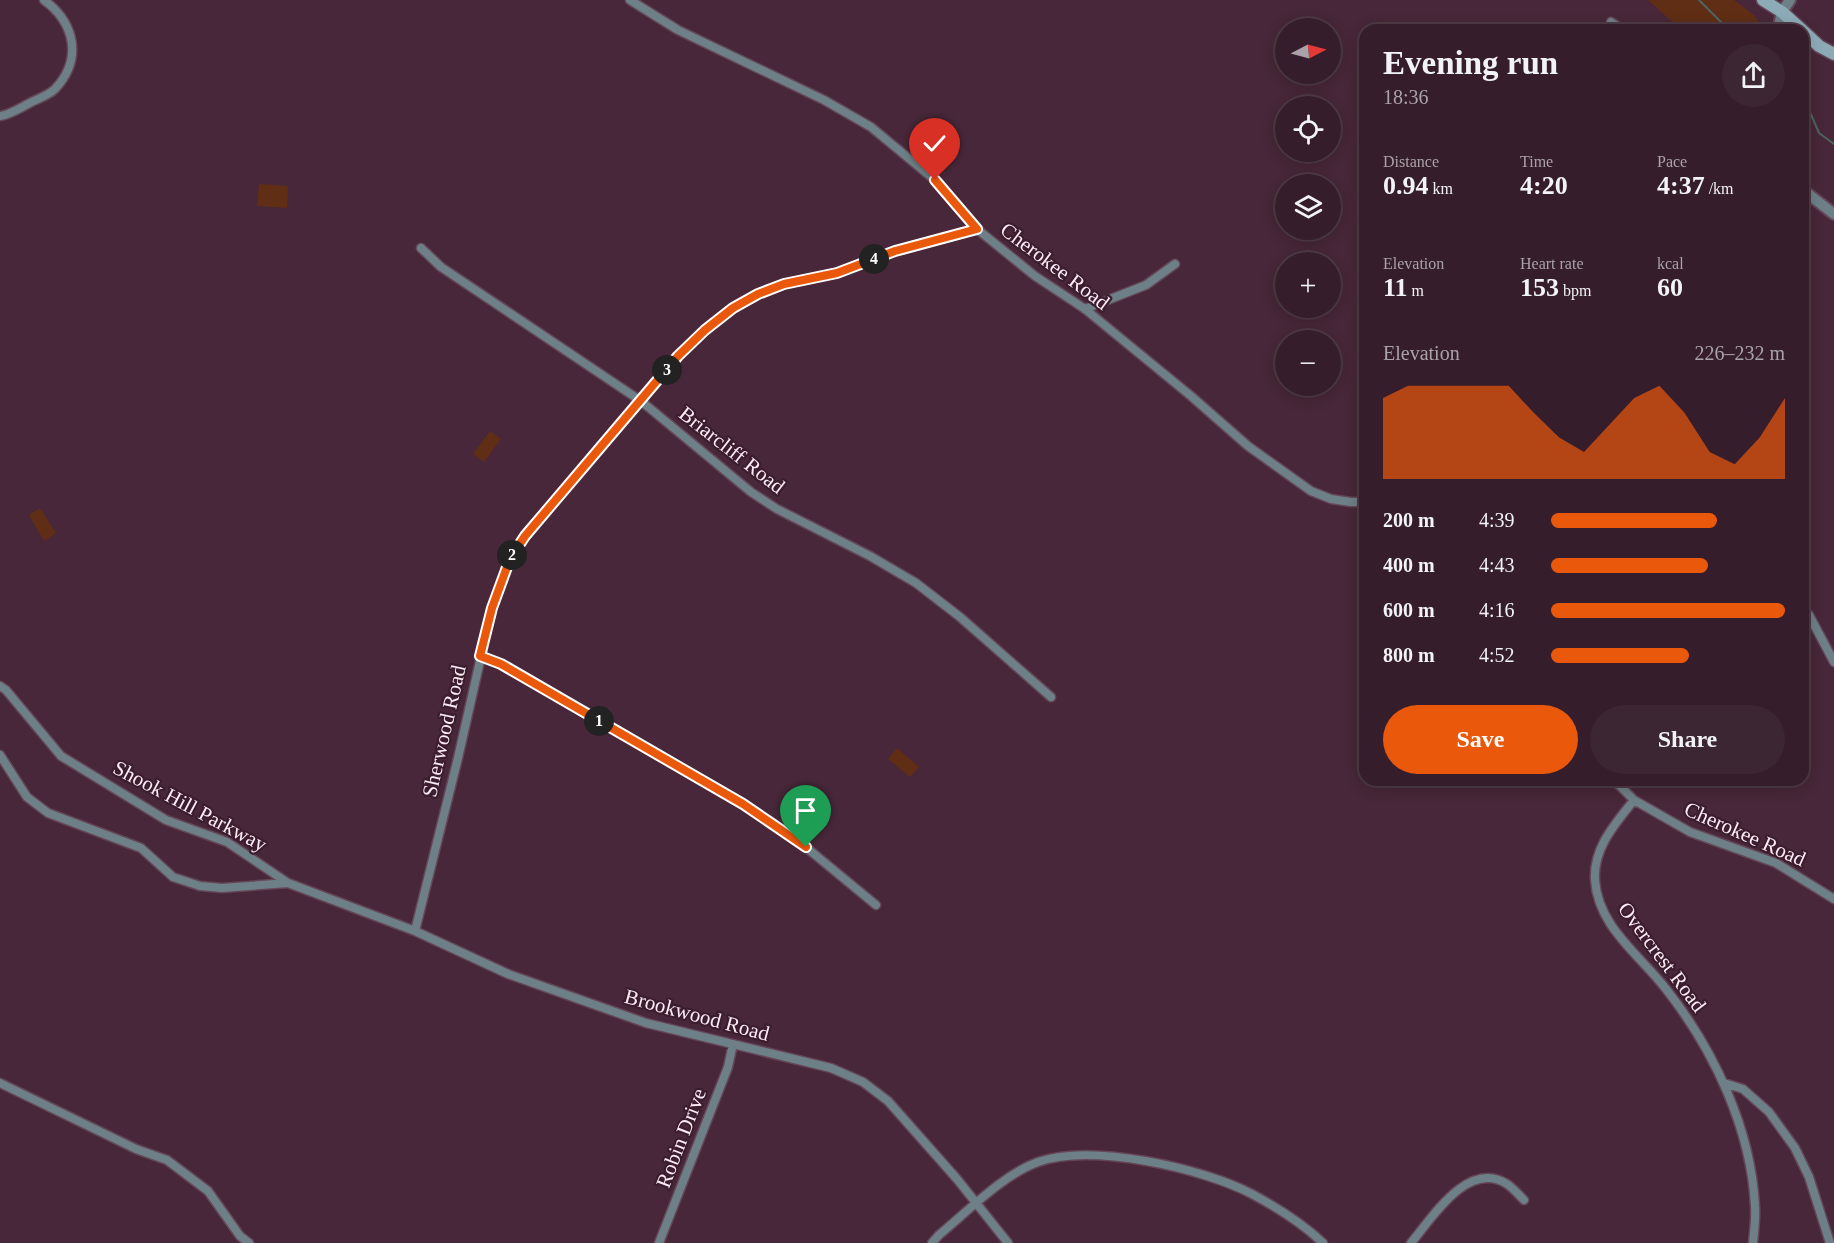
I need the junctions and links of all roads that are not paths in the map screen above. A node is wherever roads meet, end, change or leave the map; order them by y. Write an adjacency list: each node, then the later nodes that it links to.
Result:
1 (44, 0): 12 (street)
2 (630, 0): 15 (street, Cherokee Road)
3 (1763, 0): 5 (main road)
4 (1790, 0): 5 (street)
5 (1782, 12): 8 (street); 9 (main road)
6 (1611, 22): 7 (street)
7 (1614, 24)
8 (1779, 24)
9 (1796, 24)
10 (1809, 36): 11 (main road)
11 (1834, 54)
12 (0, 116)
13 (1809, 195): 14 (street)
14 (1834, 214)
15 (977, 229): 18 (street, Cherokee Road); 19 (street, Sherwood Road)
16 (421, 248): 19 (street, Briarcliff Road)
17 (1175, 264): 18 (street)
18 (1085, 309): 20 (street, Cherokee Road)
19 (641, 400): 22 (street, Sherwood Road); 25 (street, Briarcliff Road)
20 (1359, 502)
21 (1809, 615): 23 (street)
22 (480, 656): 32 (street); 33 (street, Sherwood Road)
23 (1834, 662)
24 (0, 686): 29 (street, Shook Hill Parkway)
25 (1051, 698)
26 (0, 755): 29 (street, Shook Hill Parkway)
27 (1620, 786): 28 (street, Cherokee Road)
28 (1634, 800): 31 (street, Cherokee Road); 36 (street, Overcrest Road)
29 (288, 883): 30 (street, Shook Hill Parkway)
30 (322, 897): 33 (street, Brookwood Road)
31 (1834, 899)
32 (876, 905)
33 (415, 931): 34 (street, Brookwood Road)
34 (733, 1044): 38 (street, Brookwood Road); 40 (street, Robin Drive)
35 (0, 1083): 39 (street)
36 (1724, 1083): 45 (street, Overcrest Road); 46 (street)
37 (1524, 1200): 44 (street)
38 (976, 1204): 41 (street); 42 (street, Brookwood Road); 43 (street)
39 (249, 1243)
40 (659, 1243)
41 (932, 1243)
42 (1008, 1243)
43 (1323, 1243)
44 (1411, 1243)
45 (1753, 1243)
46 (1830, 1243)

